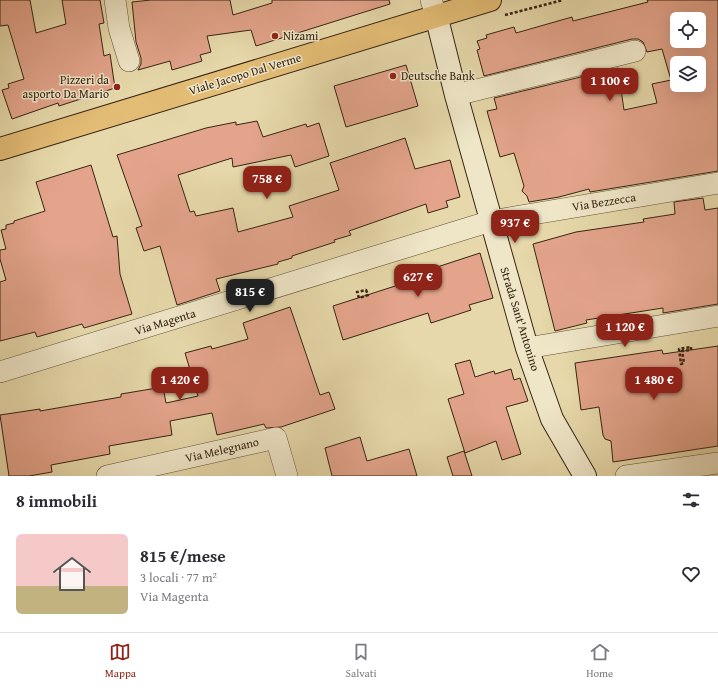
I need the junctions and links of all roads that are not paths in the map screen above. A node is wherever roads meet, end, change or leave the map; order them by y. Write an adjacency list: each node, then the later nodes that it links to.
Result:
1 (115, 0): 5 (street)
2 (490, 0): 3 (main road, Viale Jacopo Dal Verme)
3 (434, 8): 6 (main road, Strada Sant'Antonino); 7 (main road, Viale Jacopo Dal Verme)
4 (636, 51): 6 (street)
5 (128, 61)
6 (456, 95): 9 (main road, Strada Sant'Antonino)
7 (0, 149)
8 (718, 183): 9 (street, Via Bezzecca)
9 (491, 221): 11 (main road, Strada Sant'Antonino); 12 (street, Via Magenta)
10 (718, 316): 11 (street)
11 (527, 348): 16 (main road, Strada Sant'Antonino)
12 (0, 372)
13 (718, 463): 17 (street)
14 (107, 476): 15 (street, Via Melegnano)
15 (287, 476)
16 (585, 476)
17 (626, 476)

